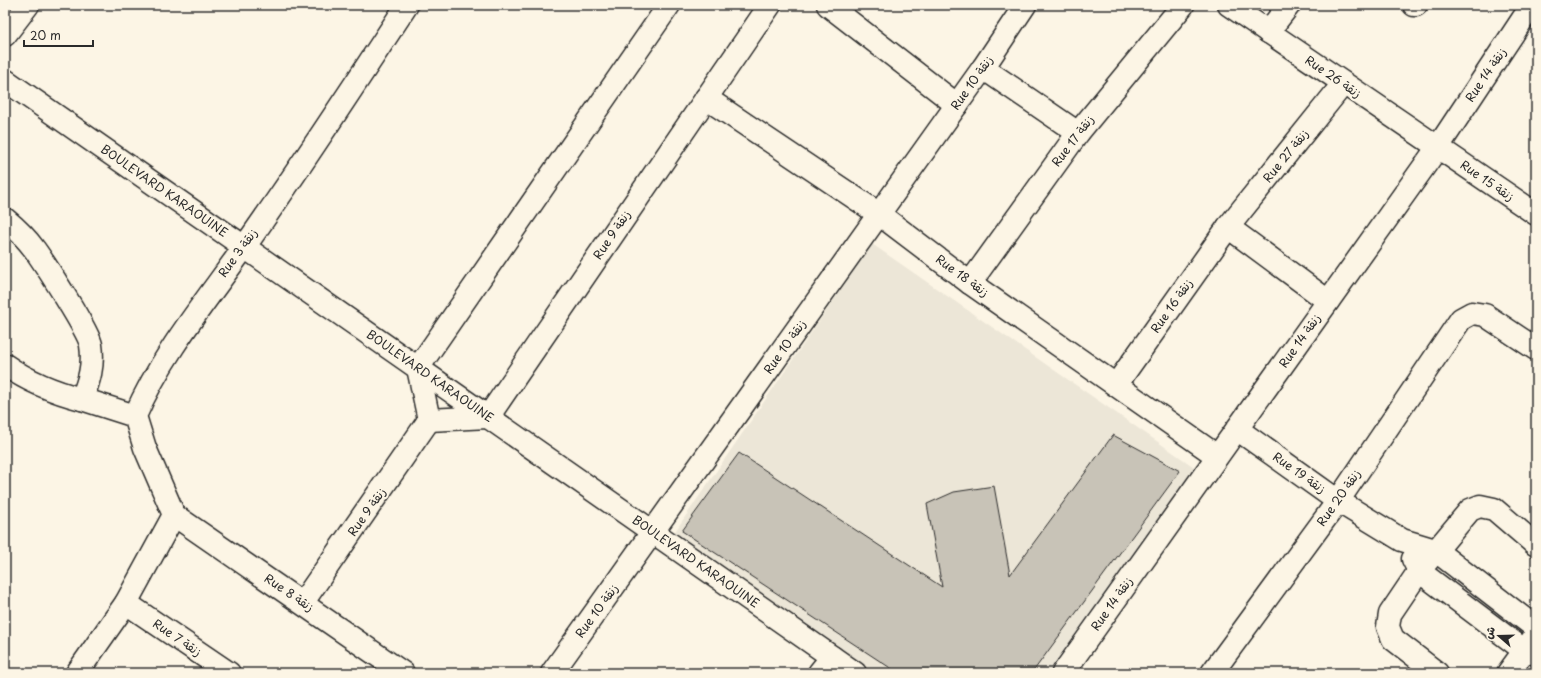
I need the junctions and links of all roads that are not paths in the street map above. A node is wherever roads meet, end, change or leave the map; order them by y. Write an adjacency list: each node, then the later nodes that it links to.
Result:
1 (28, 5): 12 (street)
2 (407, 5): 24 (street, Rue 3 زنقة)
3 (668, 5): 29 (street)
4 (770, 5): 16 (street, Rue 9 زنقة)
5 (828, 5): 17 (street)
6 (1025, 5): 13 (street, Rue 10 زنقة)
7 (1183, 5): 18 (street, Rue 17 زنقة)
8 (1229, 5): 11 (street, Rue 26 زنقة)
9 (1288, 5): 11 (street)
10 (1532, 5): 19 (street, Rue 14 زنقة)
11 (1268, 32): 15 (street, Rue 26 زنقة)
12 (5, 35)
13 (983, 68): 17 (street, Rue 10 زنقة); 18 (street)
14 (5, 80): 24 (street, BOULEVARD KARAOUINE)
15 (1343, 84): 19 (street, Rue 26 زنقة); 23 (street, Rue 27 زنقة)
16 (706, 98): 20 (street, Rue 18 زنقة); 33 (street, Rue 9 زنقة)
17 (957, 105): 20 (street, Rue 10 زنقة)
18 (1078, 133): 25 (street, Rue 17 زنقة)
19 (1438, 148): 21 (street, Rue 15 زنقة); 26 (street, Rue 14 زنقة)
20 (879, 214): 25 (street, Rue 18 زنقة); 39 (street, Rue 10 زنقة)
21 (1536, 214)
22 (5, 219): 31 (street)
23 (1228, 227): 26 (street); 30 (street, Rue 16 زنقة)
24 (244, 246): 29 (street, BOULEVARD KARAOUINE); 32 (street, Rue 3 زنقة)
25 (970, 283): 30 (street, Rue 18 زنقة)
26 (1328, 301): 35 (street, Rue 14 زنقة)
27 (1536, 349): 37 (street, Rue 20 زنقة)
28 (5, 365): 31 (street)
29 (418, 368): 33 (street, BOULEVARD KARAOUINE); 34 (street)
30 (1116, 385): 36 (street, Rue 18 زنقة)
31 (82, 399): 32 (street)
32 (135, 416): 38 (street)
33 (488, 417): 34 (street); 39 (street, BOULEVARD KARAOUINE)
34 (429, 420): 44 (street, Rue 9 زنقة)
35 (1237, 429): 36 (street, Rue 14 زنقة); 37 (street, Rue 19 زنقة)
36 (1217, 456): 54 (street, Rue 14 زنقة)
37 (1338, 501): 40 (street, Rue 19 زنقة); 55 (street, Rue 20 زنقة)
38 (174, 515): 44 (street, Rue 8 زنقة); 45 (street)
39 (653, 533): 48 (street, BOULEVARD KARAOUINE); 49 (street, Rue 10 زنقة)
40 (1402, 540): 42 (street, Rue 19 زنقة); 43 (street, Rue 19 زنقة)
41 (1536, 544): 42 (street)
42 (1435, 550): 43 (street); 46 (street, Rue 19 زنقة)
43 (1419, 571): 47 (street, Rue 19 زنقة); 56 (street)
44 (303, 602): 52 (street, Rue 8 زنقة)
45 (126, 603): 50 (street); 51 (street, Rue 7 زنقة)
46 (1536, 628)
47 (1532, 646): 57 (street)
48 (826, 665): 53 (street, BOULEVARD KARAOUINE)
49 (546, 672)
50 (77, 673)
51 (229, 673)
52 (403, 673)
53 (855, 673)
54 (1063, 673)
55 (1212, 673)
56 (1437, 673)
57 (1508, 673)

